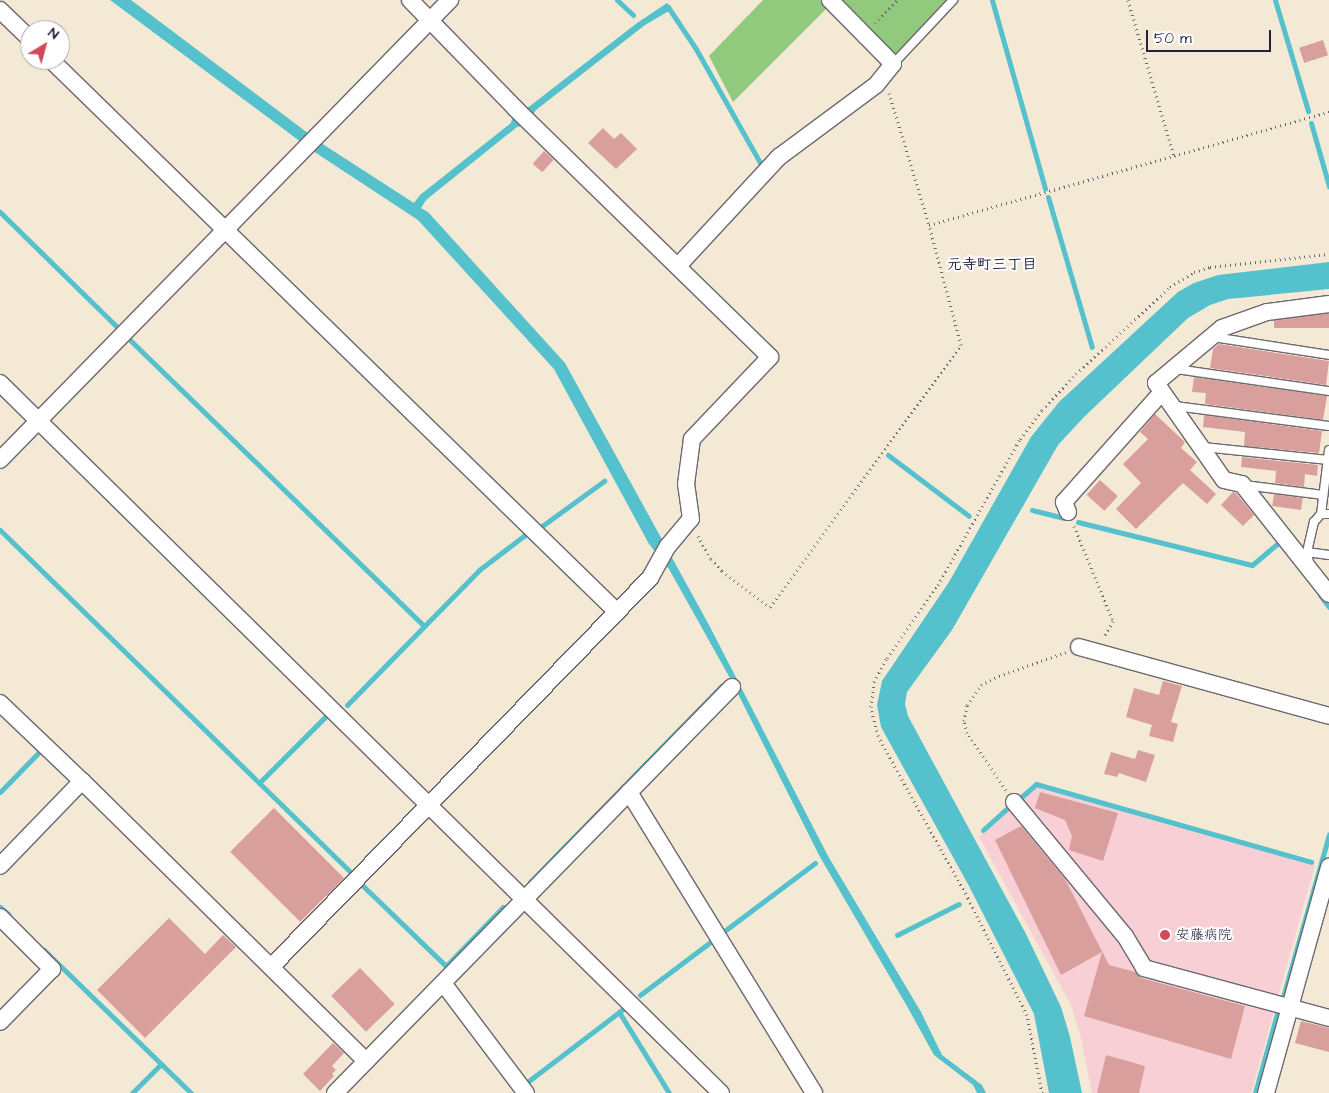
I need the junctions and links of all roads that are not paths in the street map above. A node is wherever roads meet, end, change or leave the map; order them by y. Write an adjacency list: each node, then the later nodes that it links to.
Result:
1 (410, 0): 6 (street)
2 (450, 0): 6 (street)
3 (830, 0): 9 (street)
4 (952, 0): 9 (lane)
5 (0, 10): 7 (street)
6 (430, 20): 10 (street); 11 (street)
7 (20, 30)
8 (61, 70): 10 (street)
9 (889, 70): 11 (street)
10 (226, 230): 20 (street); 34 (street)
11 (678, 266): 34 (street)
12 (1329, 304): 13 (street)
13 (1212, 336): 14 (lane); 15 (street)
14 (1329, 355)
15 (1174, 368): 17 (lane); 18 (street)
16 (0, 383): 20 (street)
17 (1329, 391)
18 (1162, 392): 19 (street); 28 (street)
19 (1172, 406): 21 (lane); 22 (street)
20 (39, 421): 24 (street); 42 (street)
21 (1329, 426)
22 (1201, 446): 25 (lane); 26 (street)
23 (1329, 450): 25 (lane)
24 (0, 460)
25 (1328, 460): 27 (lane)
26 (1242, 484): 27 (lane); 32 (street)
27 (1323, 494): 29 (lane)
28 (1068, 512)
29 (1325, 514): 30 (lane)
30 (1307, 552): 31 (lane); 32 (lane)
31 (1329, 555)
32 (1310, 570): 33 (street)
33 (1329, 594)
34 (617, 612): 42 (street)
35 (1079, 648): 38 (street)
36 (732, 687): 40 (street)
37 (0, 703): 39 (street)
38 (1329, 716)
39 (82, 781): 43 (street); 47 (street)
40 (629, 792): 45 (street); 56 (street)
41 (1014, 802): 49 (street)
42 (430, 804): 45 (street); 47 (street)
43 (0, 866)
44 (1329, 867): 49 (street)
45 (524, 898): 48 (street); 55 (street)
46 (0, 917): 51 (street)
47 (271, 967): 52 (street)
48 (443, 983): 52 (street); 54 (street)
49 (1290, 1007): 50 (street); 57 (street)
50 (1329, 1018)
51 (0, 1022)
52 (366, 1061): 53 (street)
53 (335, 1093)
54 (526, 1093)
55 (721, 1093)
56 (814, 1093)
57 (1266, 1093)

